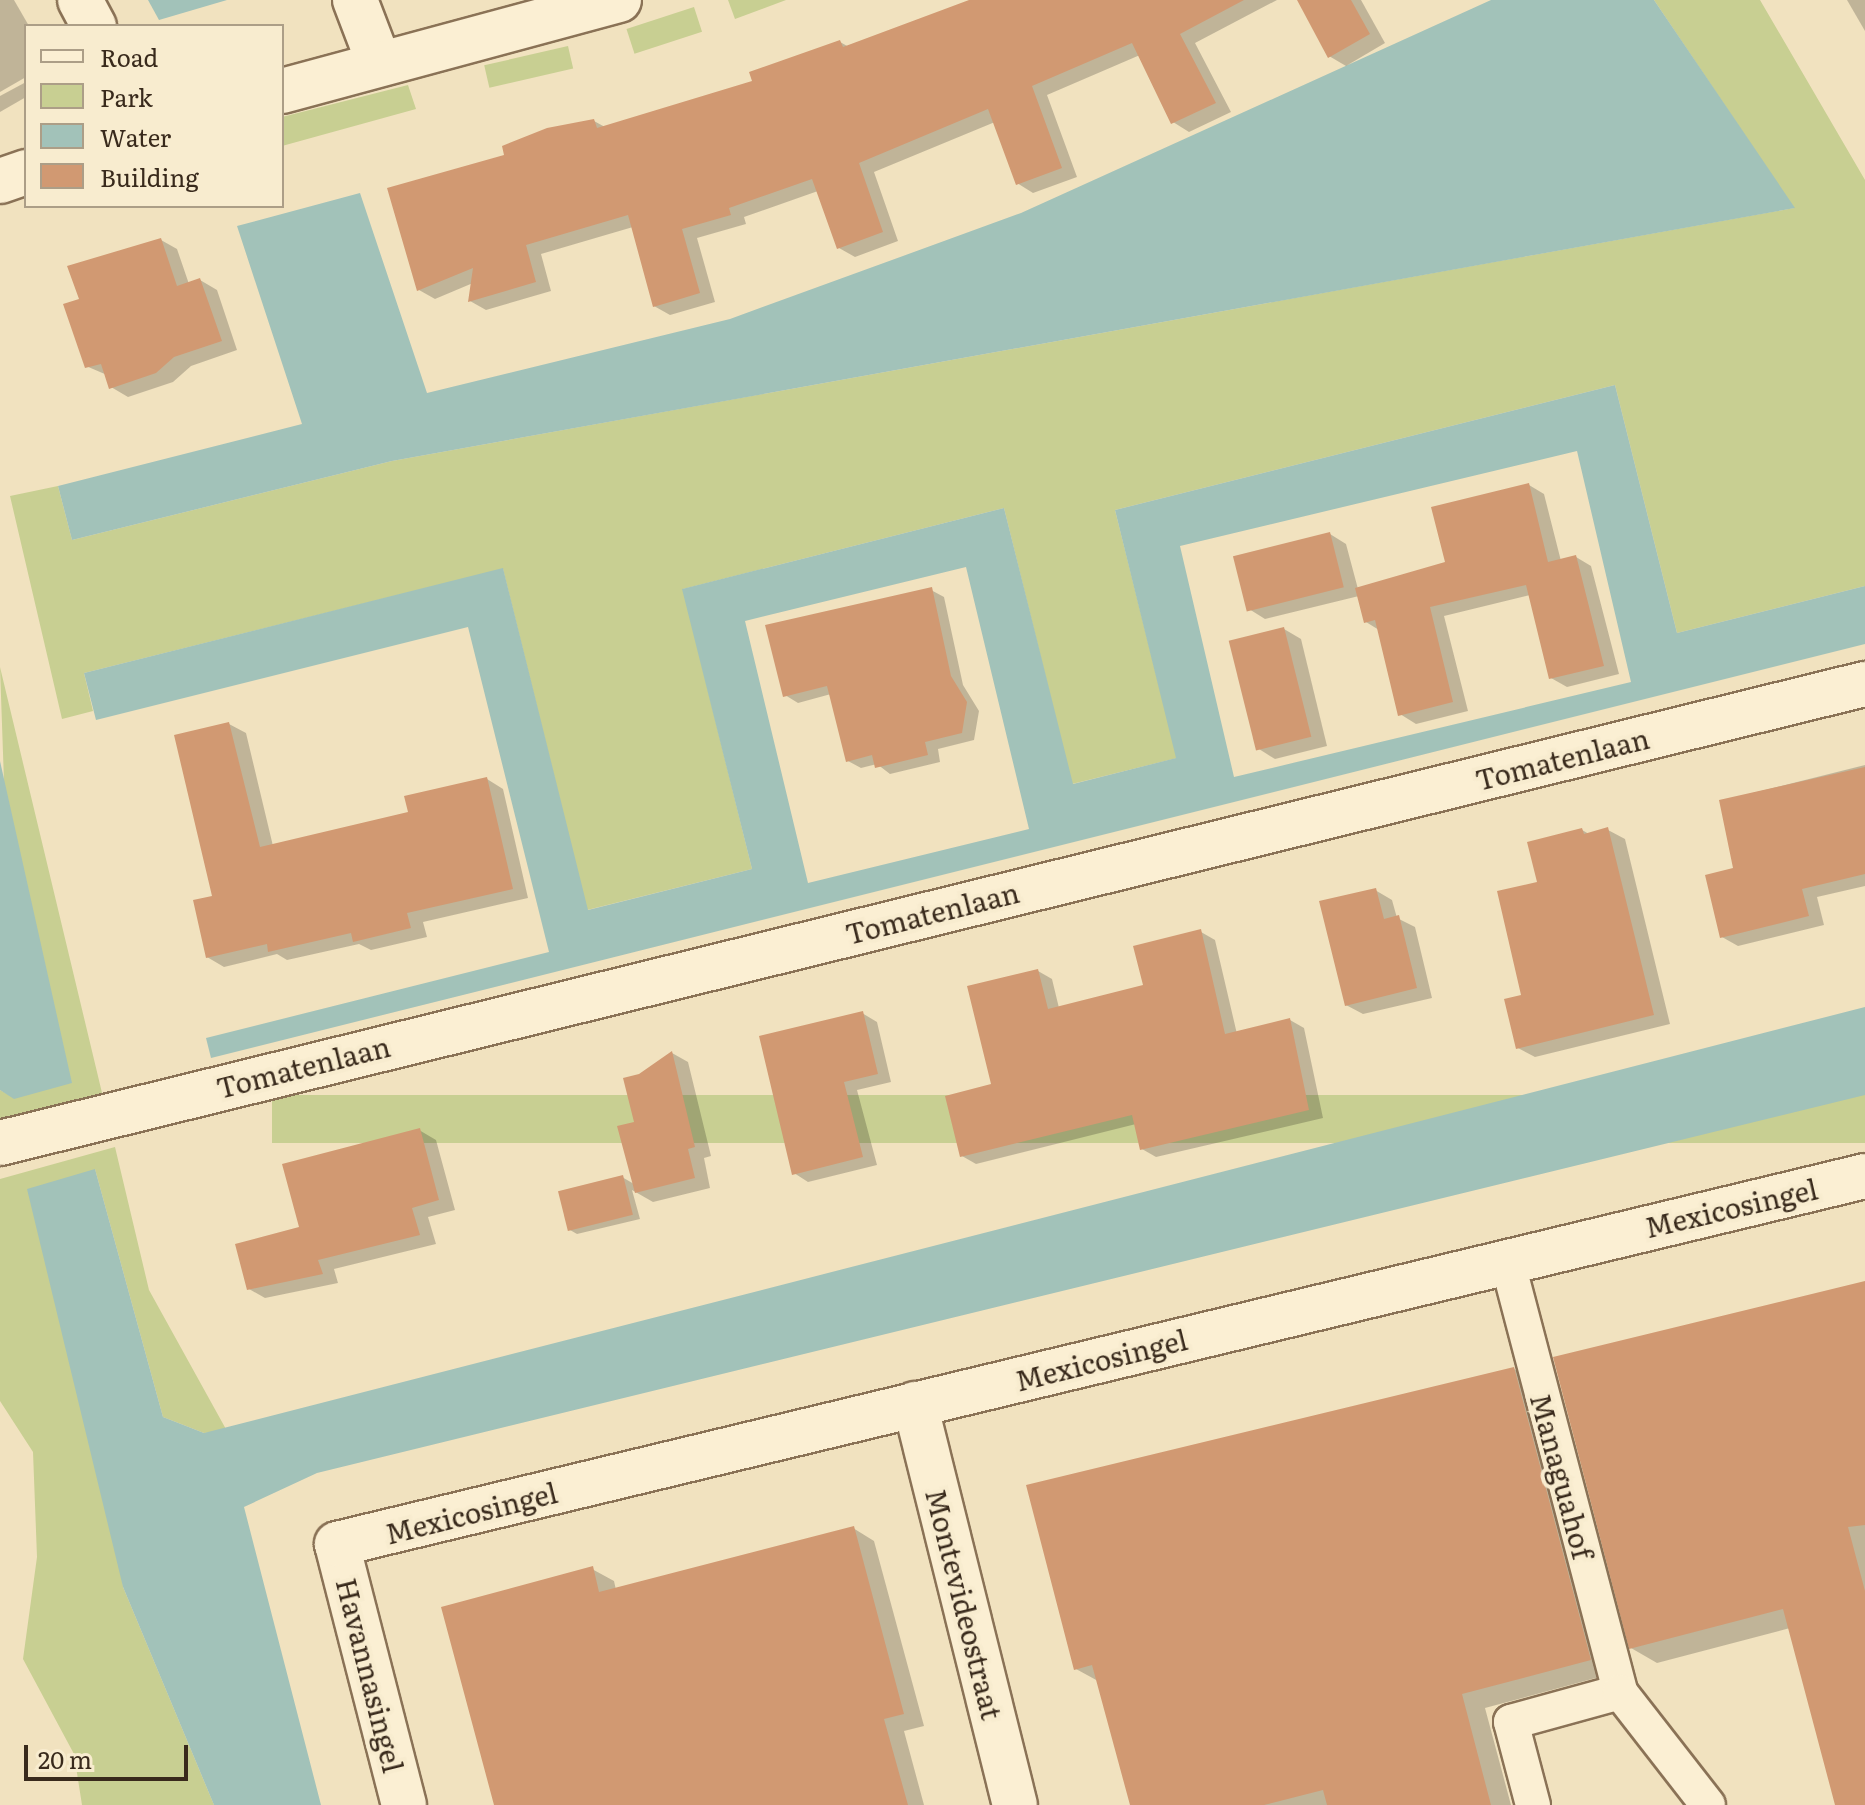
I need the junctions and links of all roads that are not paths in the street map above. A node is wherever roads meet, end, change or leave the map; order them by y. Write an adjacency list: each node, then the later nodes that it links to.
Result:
1 (80, 0): 4 (street)
2 (355, 0): 5 (street)
3 (619, 0): 5 (street)
4 (93, 24)
5 (379, 63): 6 (street)
6 (284, 90)
7 (24, 173): 8 (street)
8 (0, 181)
9 (1865, 684): 10 (street, Tomatenlaan)
10 (0, 1143)
11 (1865, 1176): 12 (street, Mexicosingel)
12 (1507, 1260): 13 (street, Mexicosingel); 15 (street, Managuahof)
13 (915, 1404): 14 (street, Mexicosingel); 17 (street, Montevideostraat)
14 (337, 1544): 16 (street, Havannasingel)
15 (1620, 1692): 18 (street); 19 (street, Managuahof)
16 (404, 1805)
17 (1015, 1805)
18 (1533, 1805)
19 (1708, 1805)

